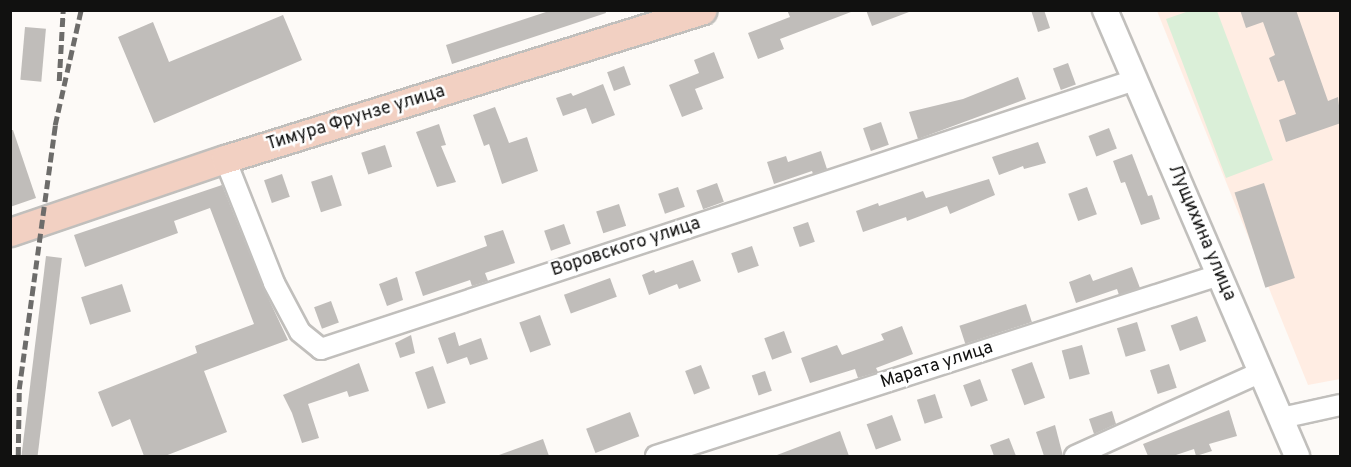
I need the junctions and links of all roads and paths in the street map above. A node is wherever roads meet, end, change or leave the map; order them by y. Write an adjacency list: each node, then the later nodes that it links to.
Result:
1 (702, 10): 4 (main road, Тимура Фрунзе улица)
2 (1105, 10): 3 (street, Лущихина улица)
3 (1135, 80): 4 (street, Воровского улица); 6 (street, Лущихина улица)
4 (225, 159): 5 (main road, Тимура Фрунзе улица)
5 (10, 232)
6 (1219, 275): 7 (street, Лущихина улица); 10 (street, Марата улица)
7 (1261, 372): 9 (street, Лущихина улица); 11 (street)
8 (1341, 405): 9 (street)
9 (1281, 418): 12 (street, Лущихина улица)
10 (656, 456)
11 (1075, 456)
12 (1297, 456)

